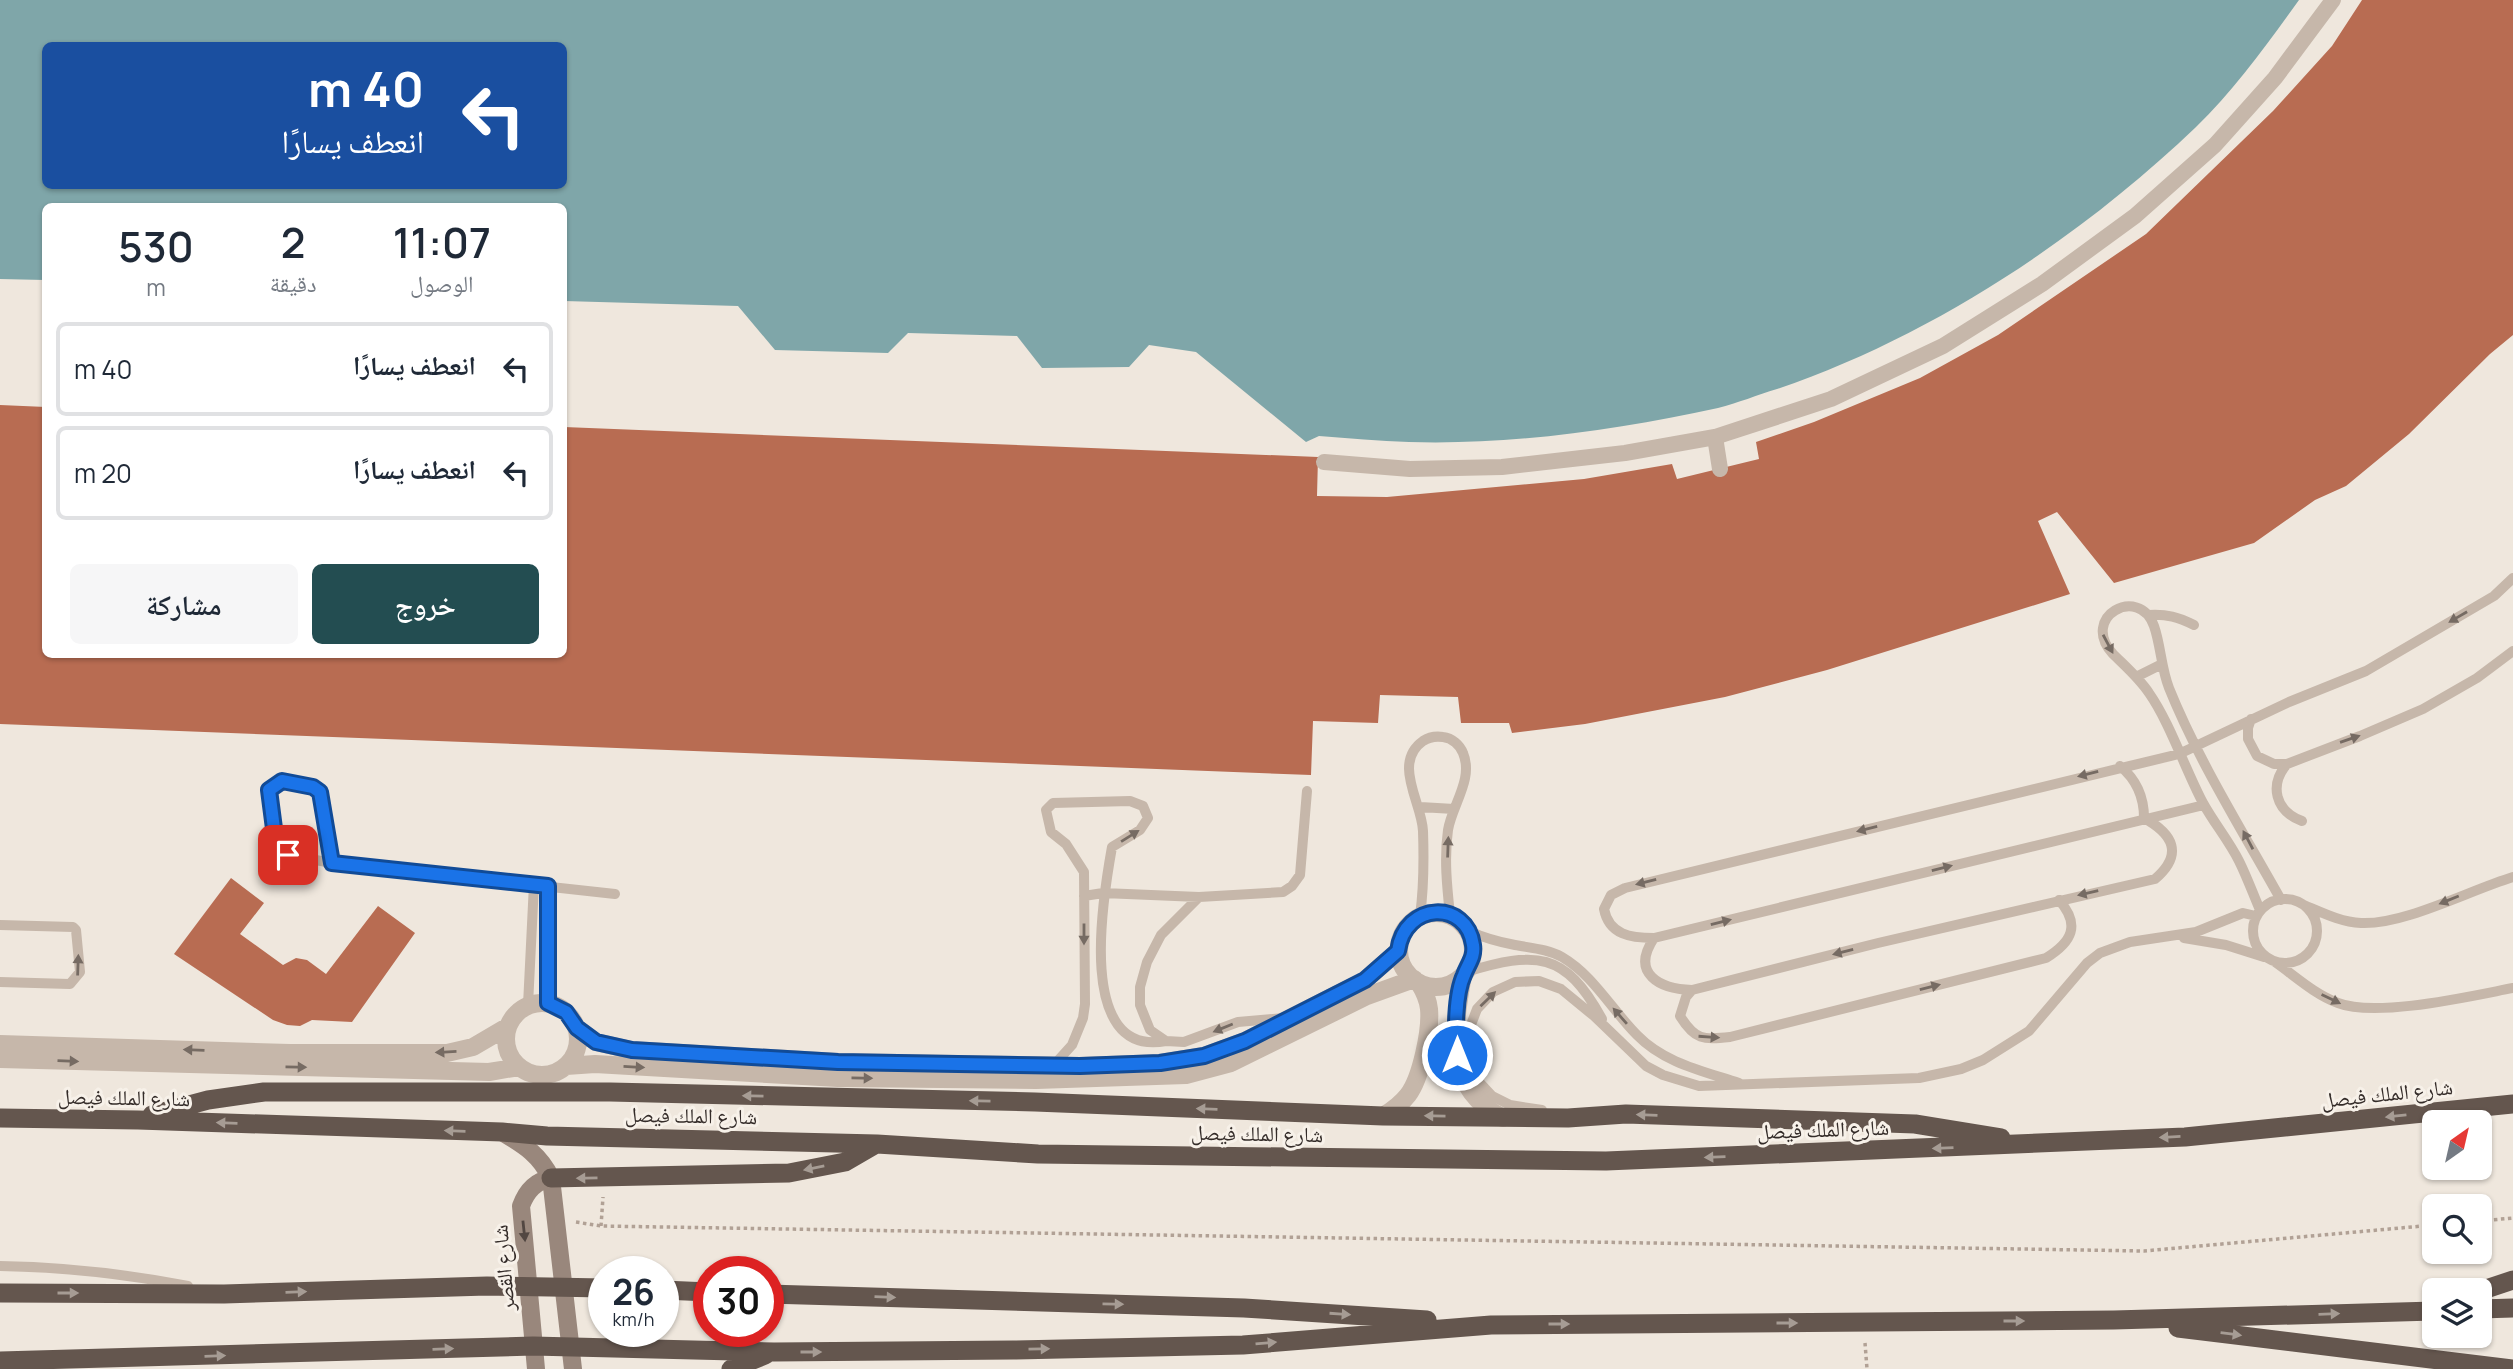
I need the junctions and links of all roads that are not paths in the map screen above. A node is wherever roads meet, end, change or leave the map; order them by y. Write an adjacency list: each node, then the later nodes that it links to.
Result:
1 (2333, 0): 2 (street)
2 (1715, 437): 3 (street); 4 (street)
3 (1324, 462)
4 (1720, 469)
5 (2513, 578): 11 (lane, one-way to 11)
6 (2149, 615): 7 (lane); 9 (lane); 10 (lane, one-way to 10)
7 (2194, 625)
8 (2513, 652): 14 (lane, one-way to 8)
9 (2162, 664): 10 (lane); 12 (lane)
10 (2136, 677): 13 (lane)
11 (2251, 719): 12 (lane); 14 (lane)
12 (2197, 747): 13 (lane); 31 (lane, one-way to 12)
13 (2179, 754): 15 (lane); 17 (lane)
14 (2287, 764): 21 (lane)
15 (2120, 766): 20 (lane); 39 (lane, one-way to 39)
16 (1307, 791): 29 (lane)
17 (2204, 805): 20 (lane); 33 (lane)
18 (1420, 807): 19 (lane); 19 (lane); 35 (lane)
19 (1454, 809): 34 (lane, one-way to 19)
20 (2144, 818): 30 (lane, one-way to 30); 39 (lane, one-way to 20)
21 (2302, 821)
22 (332, 863): 22 (lane); 24 (lane)
23 (2513, 877): 32 (lane, one-way to 32)
24 (534, 884): 25 (lane); 49 (lane)
25 (548, 886): 27 (lane); 48 (lane)
26 (1104, 893): 28 (lane); 28 (lane, one-way to 28); 29 (lane); 54 (lane)
27 (615, 894)
28 (1084, 897): 59 (lane, one-way to 59)
29 (1199, 897): 54 (lane)
30 (2059, 900): 47 (lane, one-way to 47); 47 (lane, one-way to 30)
31 (2281, 900): 32 (lane); 33 (lane)
32 (2304, 905): 41 (lane)
33 (2258, 913): 38 (lane); 41 (lane)
34 (1450, 915): 35 (street); 37 (street)
35 (1420, 916): 40 (street)
36 (0, 925): 45 (lane, one-way to 36)
37 (1469, 931): 42 (lane); 43 (street)
38 (2164, 937): 41 (lane); 61 (lane)
39 (1654, 939): 47 (lane)
40 (1398, 951): 44 (street); 50 (street)
41 (2272, 961): 46 (lane, one-way to 46)
42 (1569, 967): 43 (lane); 53 (lane); 61 (lane, one-way to 42)
43 (1465, 973): 44 (street); 56 (street)
44 (1416, 981): 58 (street, one-way to 44); 63 (street)
45 (0, 982)
46 (2513, 988)
47 (1692, 990)
48 (548, 1003): 49 (street); 52 (street)
49 (528, 1005): 51 (street)
50 (1290, 1018): 54 (lane, one-way to 54); 59 (street)
51 (507, 1027): 55 (street, one-way to 55); 60 (street)
52 (577, 1028): 58 (street); 59 (street)
53 (1609, 1031): 56 (lane, one-way to 53); 61 (lane)
54 (1166, 1041)
55 (0, 1044)
56 (1462, 1055): 65 (street); 66 (lane)
57 (0, 1059): 60 (street, one-way to 60)
58 (566, 1066): 60 (street)
59 (1053, 1066)
60 (519, 1067)
61 (1741, 1084)
62 (2509, 1106): 70 (highway, شارع الملك فيصل, one-way to 70)
63 (1383, 1116): 65 (highway, one-way to 63); 67 (highway, one-way to 67)
64 (0, 1118): 67 (highway, شارع الملك فيصل)
65 (1503, 1118): 66 (highway)
66 (1568, 1118): 70 (highway, one-way to 66)
67 (138, 1120): 68 (highway, شارع الملك فيصل, one-way to 67)
68 (502, 1132): 69 (highway, شارع الملك فيصل); 71 (main road)
69 (877, 1144): 70 (highway, شارع الملك فيصل, one-way to 69); 71 (highway, one-way to 71)
70 (2032, 1144)
71 (551, 1178): 74 (main road, شارع القصر, one-way to 74); 76 (main road)
72 (0, 1266): 79 (lane)
73 (2513, 1280): 75 (highway)
74 (529, 1286): 76 (highway); 79 (highway, one-way to 74); 86 (main road, شارع القصر)
75 (2492, 1286)
76 (565, 1287): 77 (highway); 87 (main road)
77 (588, 1288)
78 (0, 1293): 79 (highway, one-way to 79)
79 (224, 1294)
80 (784, 1294): 85 (highway, one-way to 85)
81 (2513, 1308): 82 (highway)
82 (2492, 1309)
83 (2422, 1310): 84 (highway, one-way to 83)
84 (2114, 1320): 85 (highway, one-way to 84); 95 (highway, one-way to 95)
85 (1491, 1325): 88 (highway, one-way to 85)
86 (533, 1346): 87 (highway); 90 (highway, one-way to 86); 92 (main road, شارع القصر)
87 (571, 1346): 88 (highway); 93 (main road)
88 (774, 1352): 94 (highway)
89 (0, 1361): 90 (highway)
90 (58, 1361): 91 (highway)
91 (127, 1369)
92 (536, 1369)
93 (573, 1369)
94 (731, 1369)
95 (2512, 1369)

